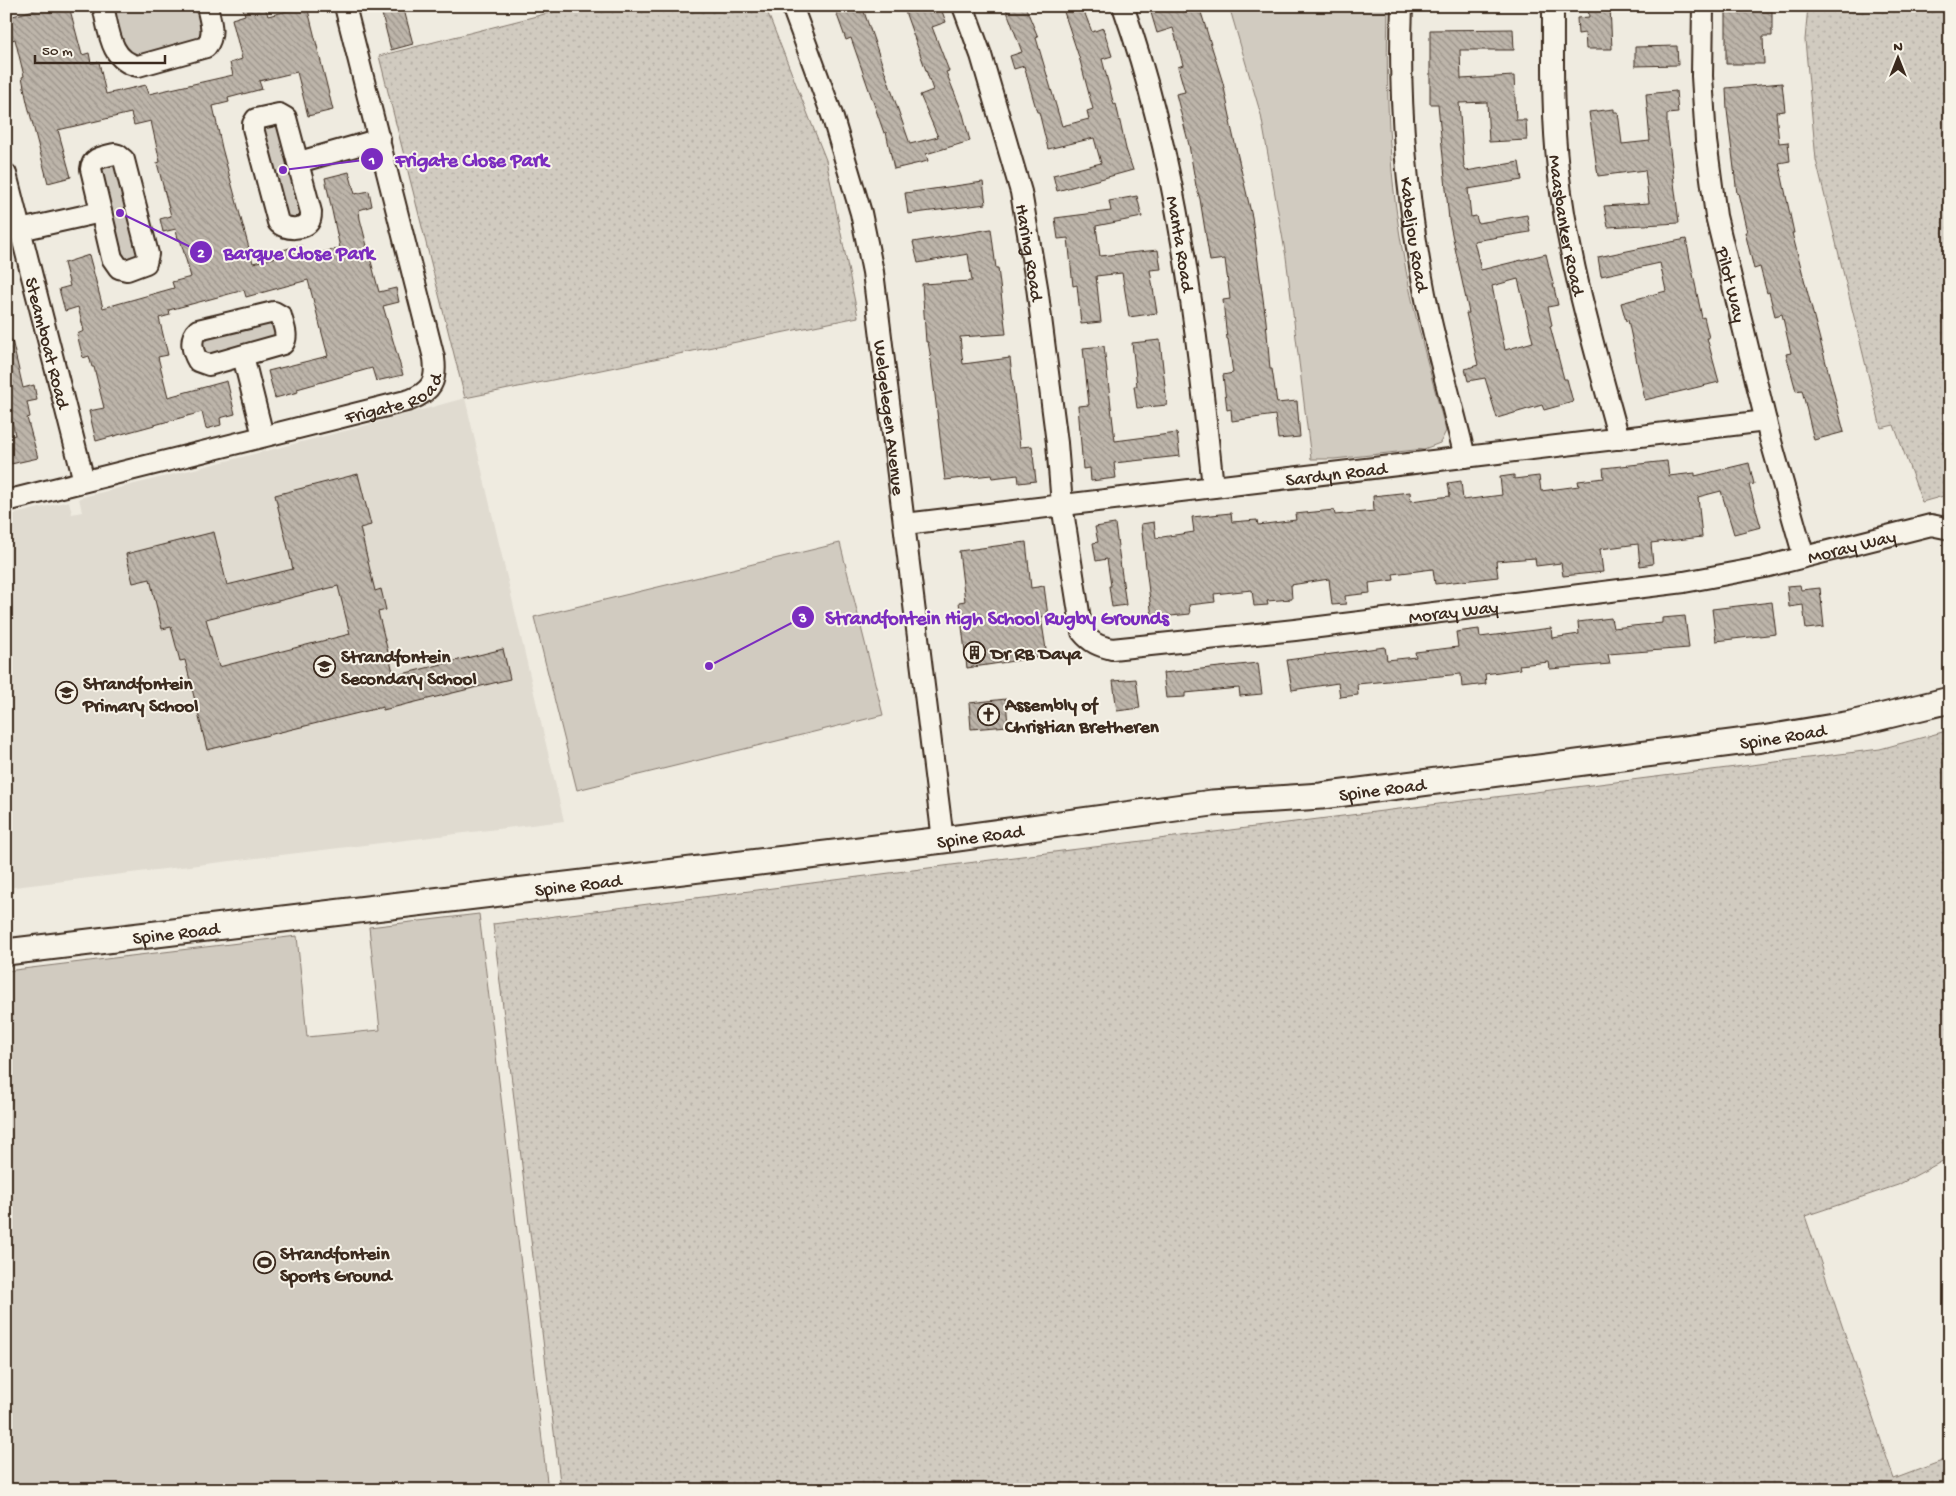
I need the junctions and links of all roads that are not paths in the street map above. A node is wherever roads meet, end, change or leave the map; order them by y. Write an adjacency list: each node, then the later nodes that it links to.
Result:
1 (103, 6): 2 (street)
2 (207, 6)
3 (345, 6): 10 (street, Frigate Road)
4 (792, 6): 24 (street, Welgelegen Avenue)
5 (963, 6): 23 (street, Haring Road)
6 (1123, 6): 21 (street, Manta Road)
7 (1402, 6): 19 (street, Kabeljou Road)
8 (1553, 6): 18 (street, Maasbanker Road)
9 (1703, 6): 16 (street, Pilot Way)
10 (380, 139): 11 (street); 17 (street, Frigate Road)
11 (299, 162): 11 (street)
12 (6, 174): 14 (street, Steamboat Road)
13 (101, 212): 13 (street); 14 (street)
14 (20, 230): 20 (street, Steamboat Road)
15 (243, 356): 17 (street)
16 (1766, 421): 18 (street, Sardyn Road); 26 (street, Pilot Way)
17 (263, 436): 20 (street, Frigate Road)
18 (1619, 439): 19 (street, Sardyn Road)
19 (1466, 457): 21 (street, Sardyn Road)
20 (84, 481): 22 (street, Frigate Road)
21 (1213, 486): 23 (street, Sardyn Road)
22 (6, 501)
23 (1062, 505): 24 (street, Sardyn Road); 26 (street, Moray Way)
24 (904, 524): 28 (street, Welgelegen Avenue)
25 (1950, 529): 26 (street, Moray Way)
26 (1804, 557)
27 (1950, 700): 28 (main road, Spine Road)
28 (944, 840): 29 (main road, Spine Road)
29 (6, 952)

